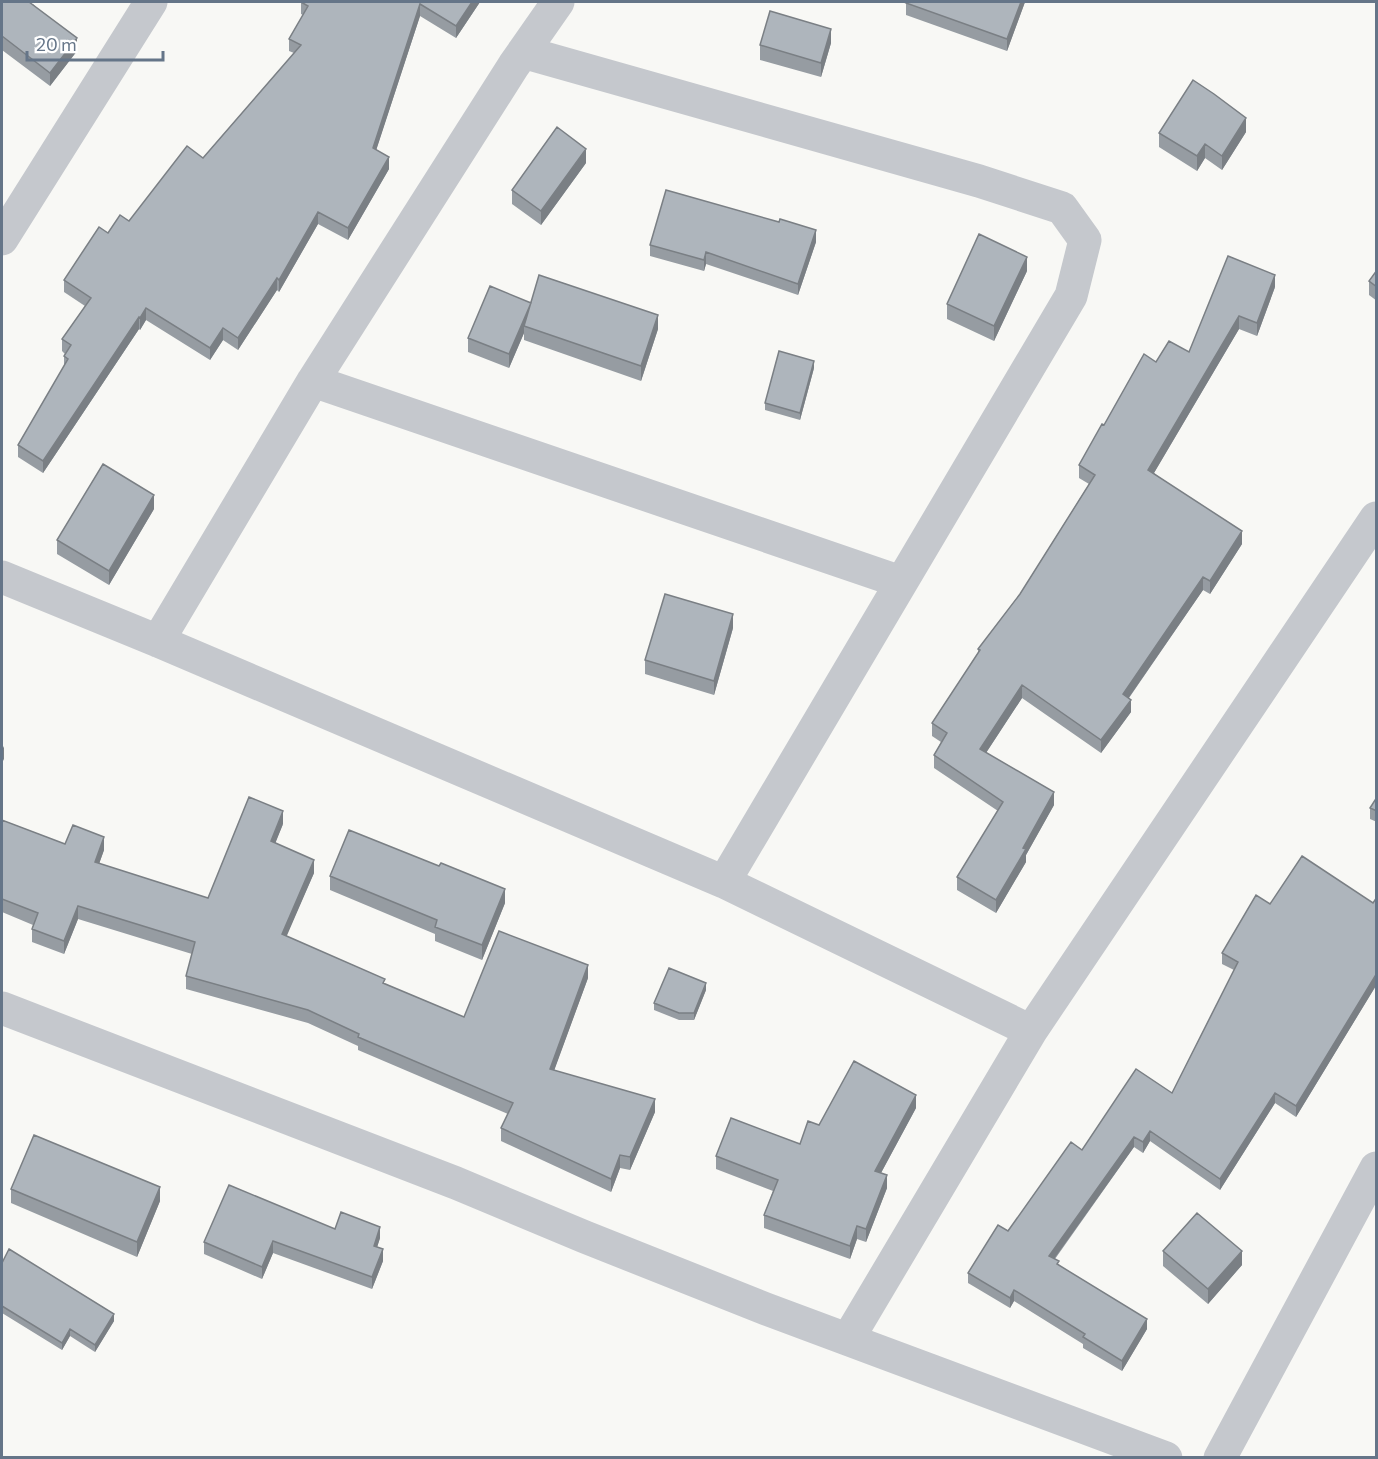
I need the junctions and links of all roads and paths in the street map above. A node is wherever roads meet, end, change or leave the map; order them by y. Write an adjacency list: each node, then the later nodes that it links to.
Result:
1 (151, 2): 4 (street)
2 (558, 2): 3 (street)
3 (523, 52): 5 (street); 8 (street)
4 (2, 239)
5 (313, 381): 8 (street); 9 (street)
6 (1377, 518): 12 (street)
7 (2, 577): 9 (street)
8 (901, 582): 10 (street)
9 (158, 641): 10 (street)
10 (724, 882): 12 (street)
11 (2, 1008): 14 (street)
12 (1031, 1031): 14 (street)
13 (1377, 1168): 16 (street)
14 (848, 1338): 15 (street)
15 (1166, 1458)
16 (1220, 1458)

